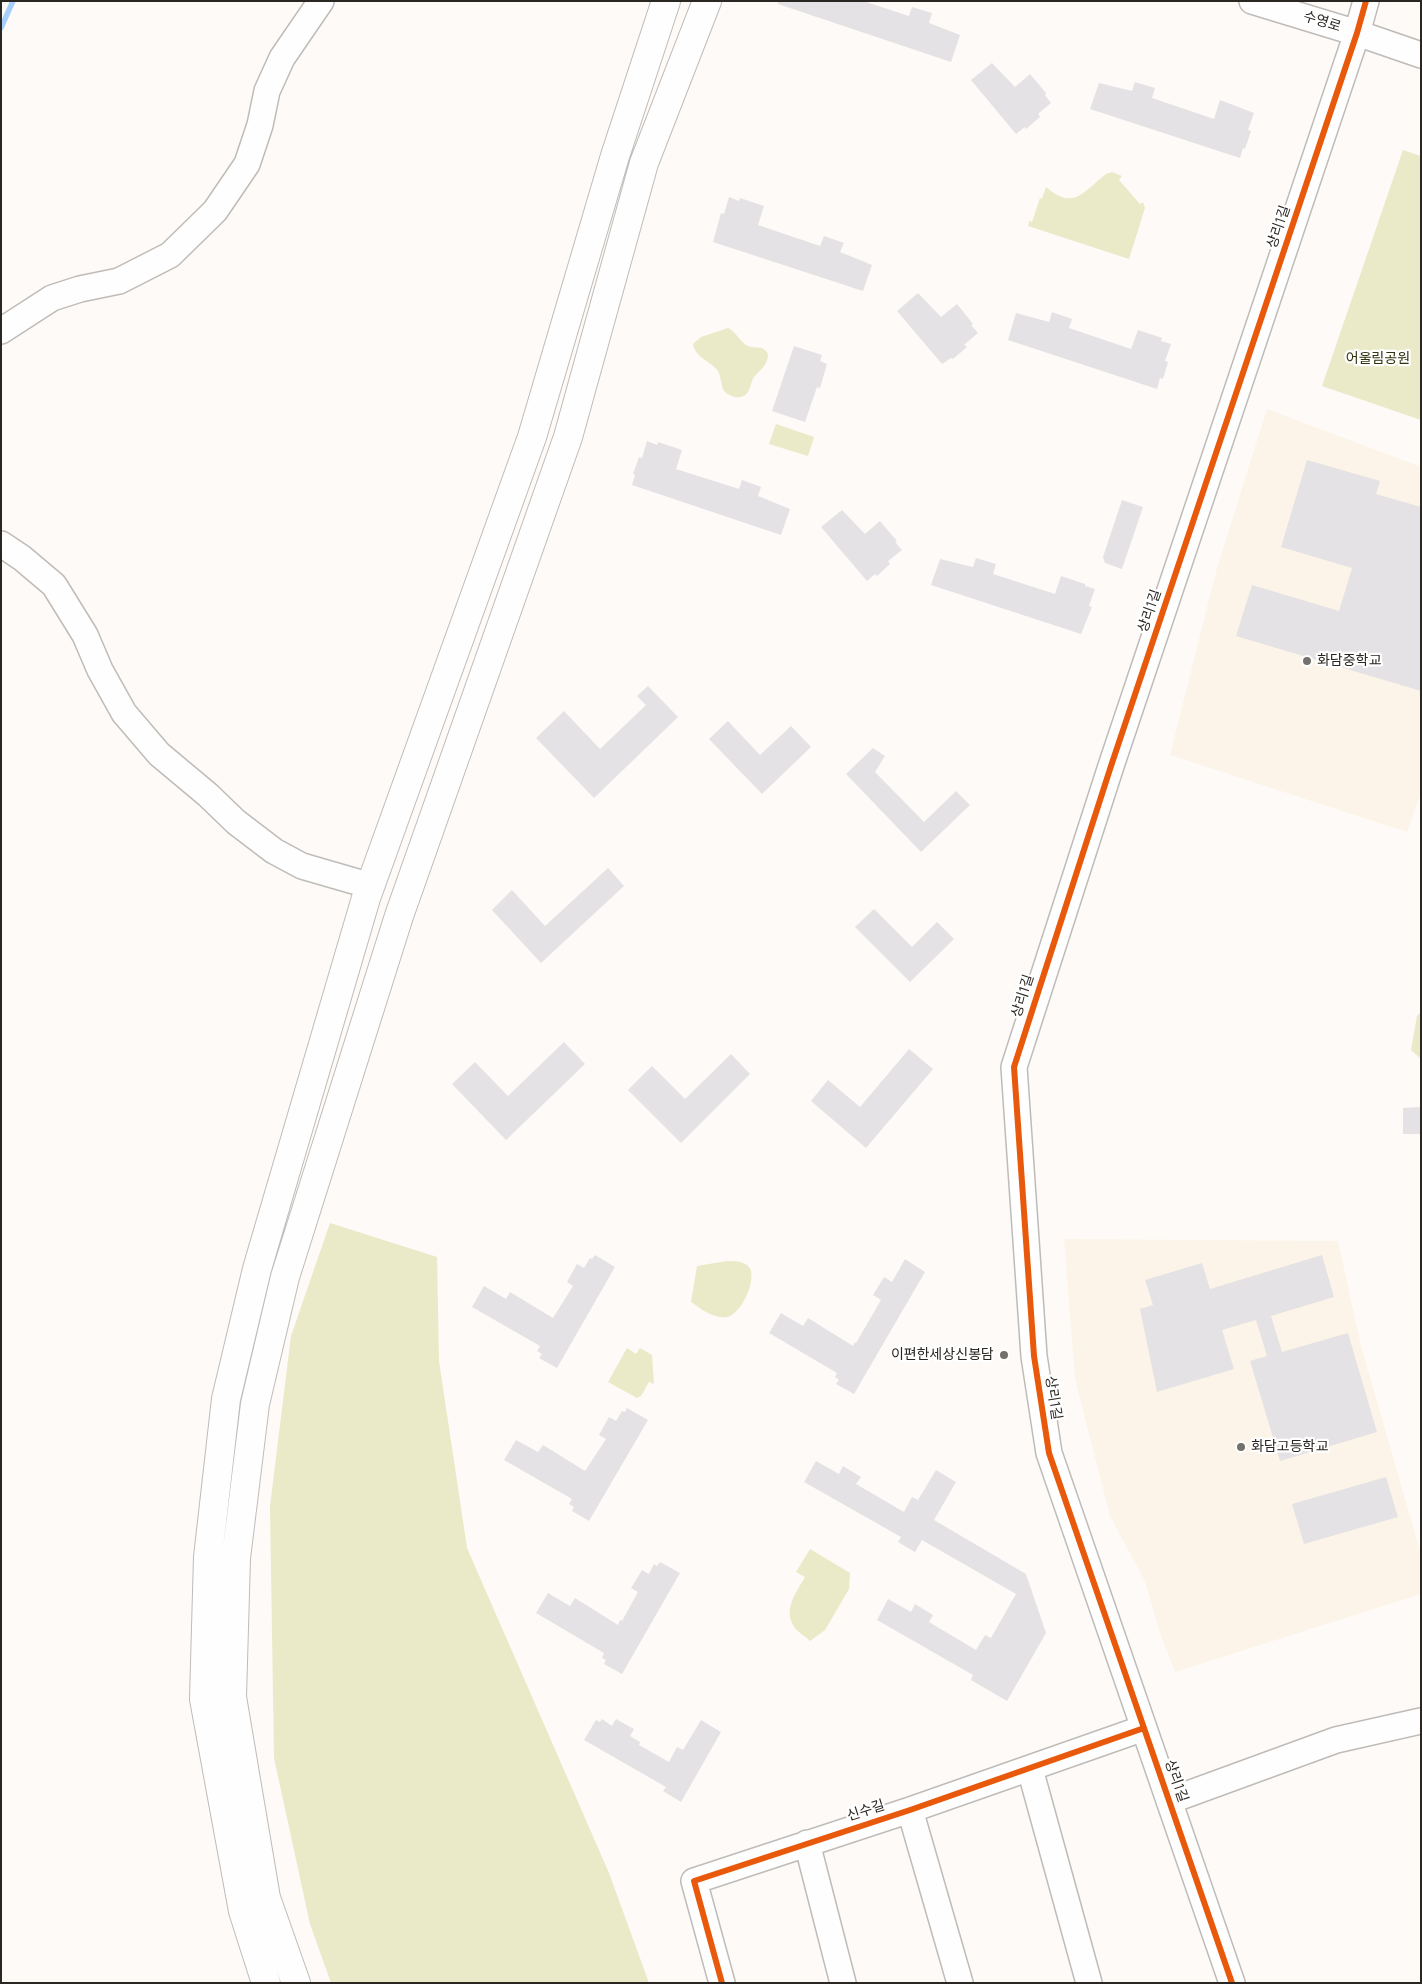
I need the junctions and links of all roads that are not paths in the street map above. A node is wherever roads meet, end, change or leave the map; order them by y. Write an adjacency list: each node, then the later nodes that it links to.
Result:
1 (321, 1): 8 (street)
2 (666, 1): 10 (main road)
3 (707, 1): 18 (main road)
4 (1252, 1): 6 (street, 수영로)
5 (1366, 1): 6 (street, 상리1길)
6 (1357, 33): 7 (street, 수영로); 12 (street, 상리1길)
7 (1421, 55)
8 (1, 331)
9 (1, 544): 10 (street)
10 (370, 886): 17 (main road)
11 (1421, 1720): 14 (street)
12 (1144, 1728): 13 (street, 신수길); 14 (street, 상리1길)
13 (1030, 1769): 15 (street, 신수길); 22 (street)
14 (1169, 1800): 23 (street, 상리1길)
15 (910, 1810): 16 (street, 신수길); 21 (street)
16 (807, 1843): 19 (street, 신수길); 20 (street)
17 (266, 1983)
18 (296, 1983)
19 (722, 1983)
20 (844, 1983)
21 (960, 1983)
22 (1089, 1983)
23 (1232, 1983)

